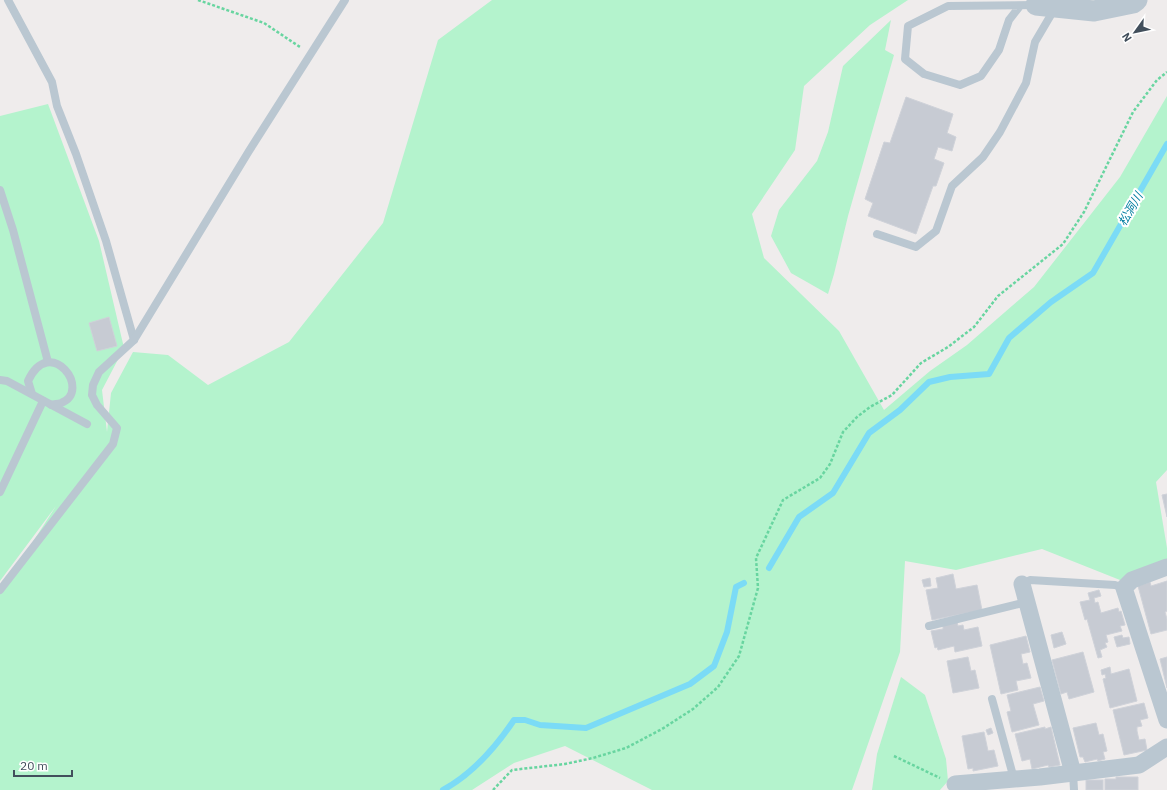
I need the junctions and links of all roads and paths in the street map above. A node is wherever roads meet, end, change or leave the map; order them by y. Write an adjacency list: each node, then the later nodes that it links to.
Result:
1 (8, 0): 10 (lane)
2 (198, 0): 6 (path)
3 (344, 0): 6 (lane)
4 (1137, 0): 5 (street)
5 (1037, 6): 5 (lane); 9 (lane)
6 (310, 54): 10 (lane)
7 (1167, 72): 31 (path)
8 (0, 190): 11 (lane)
9 (877, 234)
10 (134, 340): 21 (lane)
11 (48, 362): 13 (lane); 15 (lane)
12 (0, 380): 13 (lane)
13 (32, 394): 14 (lane)
14 (43, 401): 15 (lane); 17 (lane)
15 (51, 405): 16 (lane)
16 (87, 424)
17 (0, 492)
18 (1167, 567): 20 (street)
19 (1022, 584): 20 (lane); 22 (street)
20 (1124, 588): 25 (street)
21 (0, 590)
22 (1027, 602): 23 (lane); 28 (street)
23 (929, 626)
24 (992, 699): 29 (lane)
25 (1167, 720)
26 (1167, 747): 28 (street)
27 (894, 756): 30 (path)
28 (1073, 773): 29 (street); 32 (lane)
29 (1014, 779): 30 (street)
30 (954, 787)
31 (493, 790)
32 (1074, 790)

